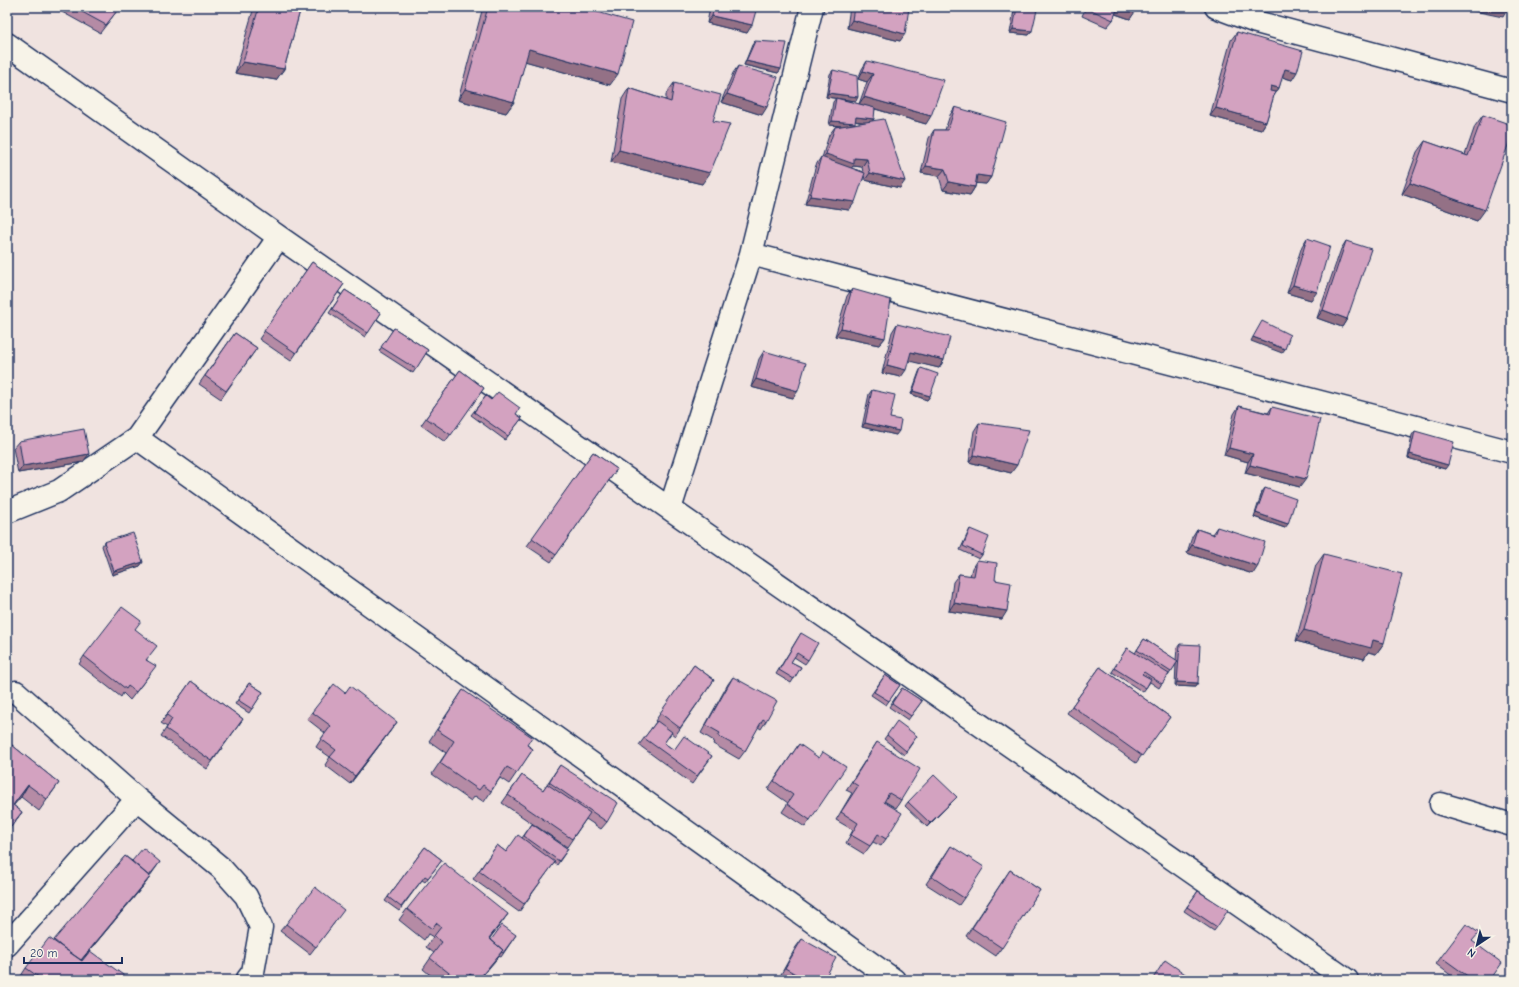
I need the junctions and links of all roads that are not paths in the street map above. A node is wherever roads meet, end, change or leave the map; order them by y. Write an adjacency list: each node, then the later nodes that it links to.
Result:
1 (812, 7): 6 (street)
2 (1216, 7): 4 (street)
3 (7, 44): 5 (street)
4 (1512, 91)
5 (279, 237): 7 (street); 9 (street)
6 (751, 254): 8 (street); 9 (street)
7 (138, 438): 10 (street); 17 (street)
8 (1512, 452)
9 (670, 509): 18 (street)
10 (7, 512)
11 (16, 692): 12 (street)
12 (137, 799): 15 (street); 16 (street)
13 (1441, 804): 14 (street)
14 (1512, 826)
15 (7, 945)
16 (247, 980)
17 (894, 980)
18 (1347, 980)

